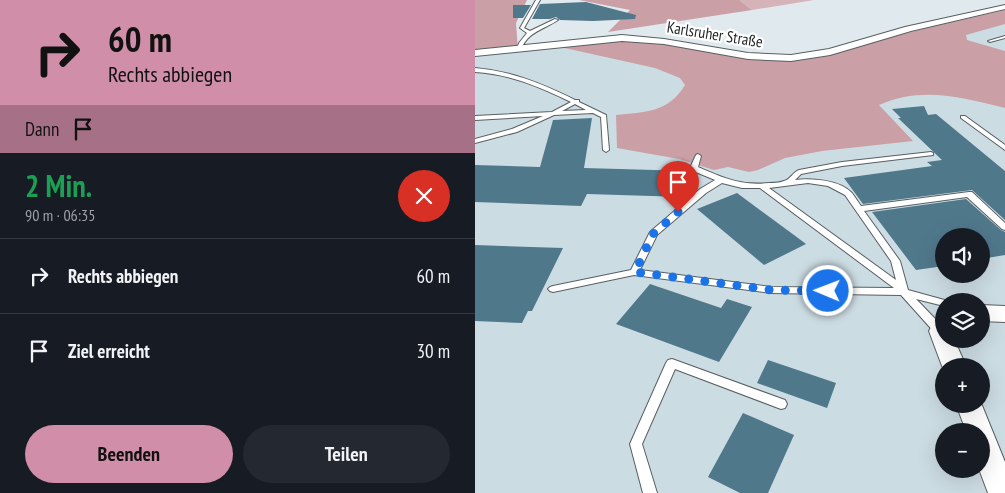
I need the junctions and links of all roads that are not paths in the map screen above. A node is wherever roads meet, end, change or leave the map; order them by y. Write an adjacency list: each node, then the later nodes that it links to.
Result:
1 (538, 0): 4 (lane)
2 (1005, 8): 7 (street, Karlsruher Straße)
3 (556, 20): 4 (lane)
4 (530, 32): 7 (lane)
5 (1005, 37): 6 (lane)
6 (990, 41)
7 (519, 48): 8 (street, Karlsruher Straße)
8 (475, 53)
9 (475, 70): 10 (lane)
10 (577, 101): 11 (lane); 12 (lane)
11 (595, 111): 12 (lane); 17 (lane)
12 (555, 113): 14 (lane); 15 (lane)
13 (963, 117): 16 (lane)
14 (475, 118)
15 (475, 141)
16 (1005, 148)
17 (606, 150)
18 (931, 154): 21 (lane)
19 (697, 156): 20 (lane)
20 (721, 180): 22 (lane); 25 (lane)
21 (788, 183): 22 (lane); 23 (lane)
22 (761, 186): 27 (lane)
23 (859, 209): 24 (lane); 27 (lane)
24 (1005, 226)
25 (635, 272): 26 (lane); 27 (lane)
26 (553, 289)
27 (904, 292): 28 (lane); 31 (lane)
28 (935, 300)
29 (990, 313): 30 (street)
30 (1005, 314)
31 (935, 323)
32 (781, 404): 34 (lane)
33 (990, 459): 35 (street)
34 (650, 493)
35 (1003, 493)

